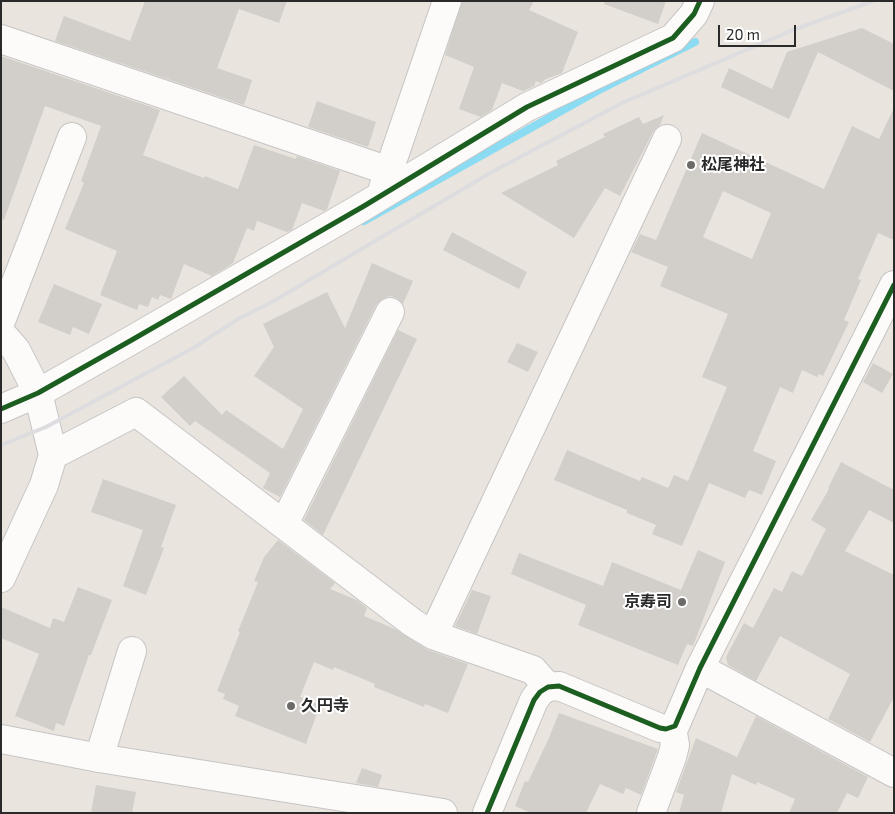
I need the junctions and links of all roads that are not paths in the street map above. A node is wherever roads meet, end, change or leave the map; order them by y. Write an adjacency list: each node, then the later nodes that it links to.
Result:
1 (446, 1): 6 (street)
2 (700, 1): 6 (street)
3 (1, 39): 6 (street)
4 (72, 137): 9 (street)
5 (667, 139): 16 (street)
6 (385, 183): 11 (street)
7 (894, 285): 18 (street)
8 (390, 312): 14 (street)
9 (1, 321)
10 (1, 333): 11 (street)
11 (38, 393): 12 (street); 13 (street)
12 (1, 409)
13 (53, 455): 14 (street); 15 (street)
14 (284, 524): 16 (street)
15 (1, 578)
16 (434, 635): 19 (street)
17 (132, 651): 22 (street)
18 (700, 668): 20 (street); 23 (street)
19 (548, 687): 20 (street); 25 (street)
20 (672, 728): 26 (street)
21 (1, 739): 22 (street)
22 (99, 758): 24 (street)
23 (894, 773)
24 (443, 813)
25 (487, 813)
26 (650, 813)

